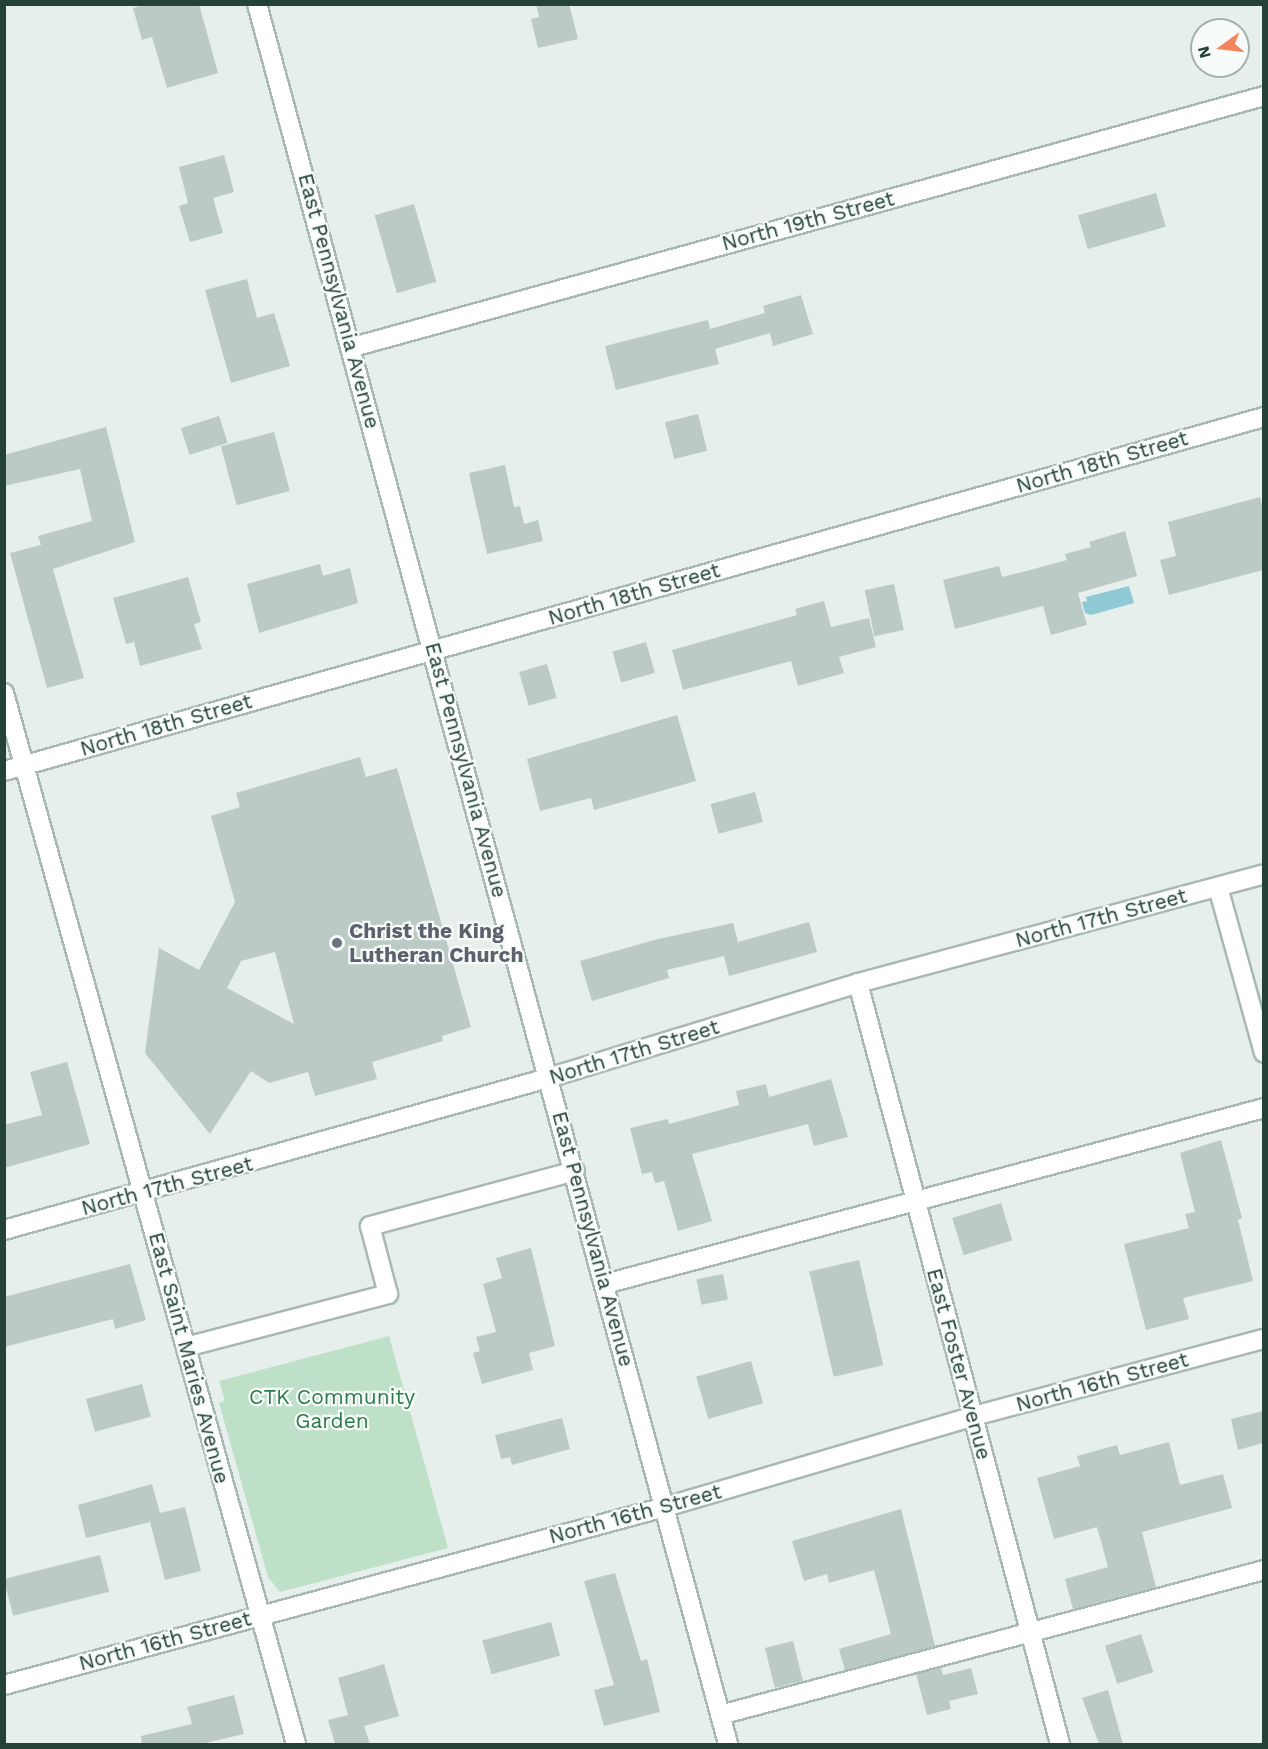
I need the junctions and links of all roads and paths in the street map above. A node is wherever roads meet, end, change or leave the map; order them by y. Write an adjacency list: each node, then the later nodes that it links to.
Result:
1 (257, 4): 3 (street, East Pennsylvania Avenue)
2 (1263, 96): 3 (street, North 19th Street)
3 (352, 347): 5 (street, East Pennsylvania Avenue)
4 (1263, 417): 5 (street, North 18th Street)
5 (435, 650): 7 (street, North 18th Street); 13 (street, East Pennsylvania Avenue)
6 (4, 693): 7 (street, East Saint Maries Avenue)
7 (25, 765): 8 (street, North 18th Street); 16 (street, East Saint Maries Avenue)
8 (4, 771)
9 (1263, 874): 10 (street, North 17th Street)
10 (1218, 887): 11 (street, North 17th Street); 12 (street)
11 (858, 983): 13 (street, North 17th Street); 17 (street, East Foster Avenue)
12 (1263, 1053)
13 (548, 1078): 15 (street, East Pennsylvania Avenue); 16 (street, North 17th Street)
14 (1263, 1108): 17 (street)
15 (575, 1171): 19 (street, East Pennsylvania Avenue); 21 (street)
16 (143, 1193): 18 (street, North 17th Street); 21 (street, East Saint Maries Avenue)
17 (915, 1201): 19 (street); 22 (street, East Foster Avenue)
18 (4, 1230)
19 (605, 1284): 23 (street, East Pennsylvania Avenue)
20 (1263, 1339): 22 (street, North 16th Street)
21 (186, 1347): 25 (street, East Saint Maries Avenue)
22 (974, 1416): 23 (street, North 16th Street); 26 (street, East Foster Avenue)
23 (665, 1507): 25 (street, North 16th Street); 28 (street, East Pennsylvania Avenue)
24 (1263, 1570): 26 (street)
25 (260, 1615): 27 (street, North 16th Street); 29 (street, East Saint Maries Avenue)
26 (1029, 1632): 28 (street); 31 (street, East Foster Avenue)
27 (4, 1685)
28 (720, 1715): 30 (street, East Pennsylvania Avenue)
29 (296, 1744)
30 (728, 1744)
31 (1060, 1744)

